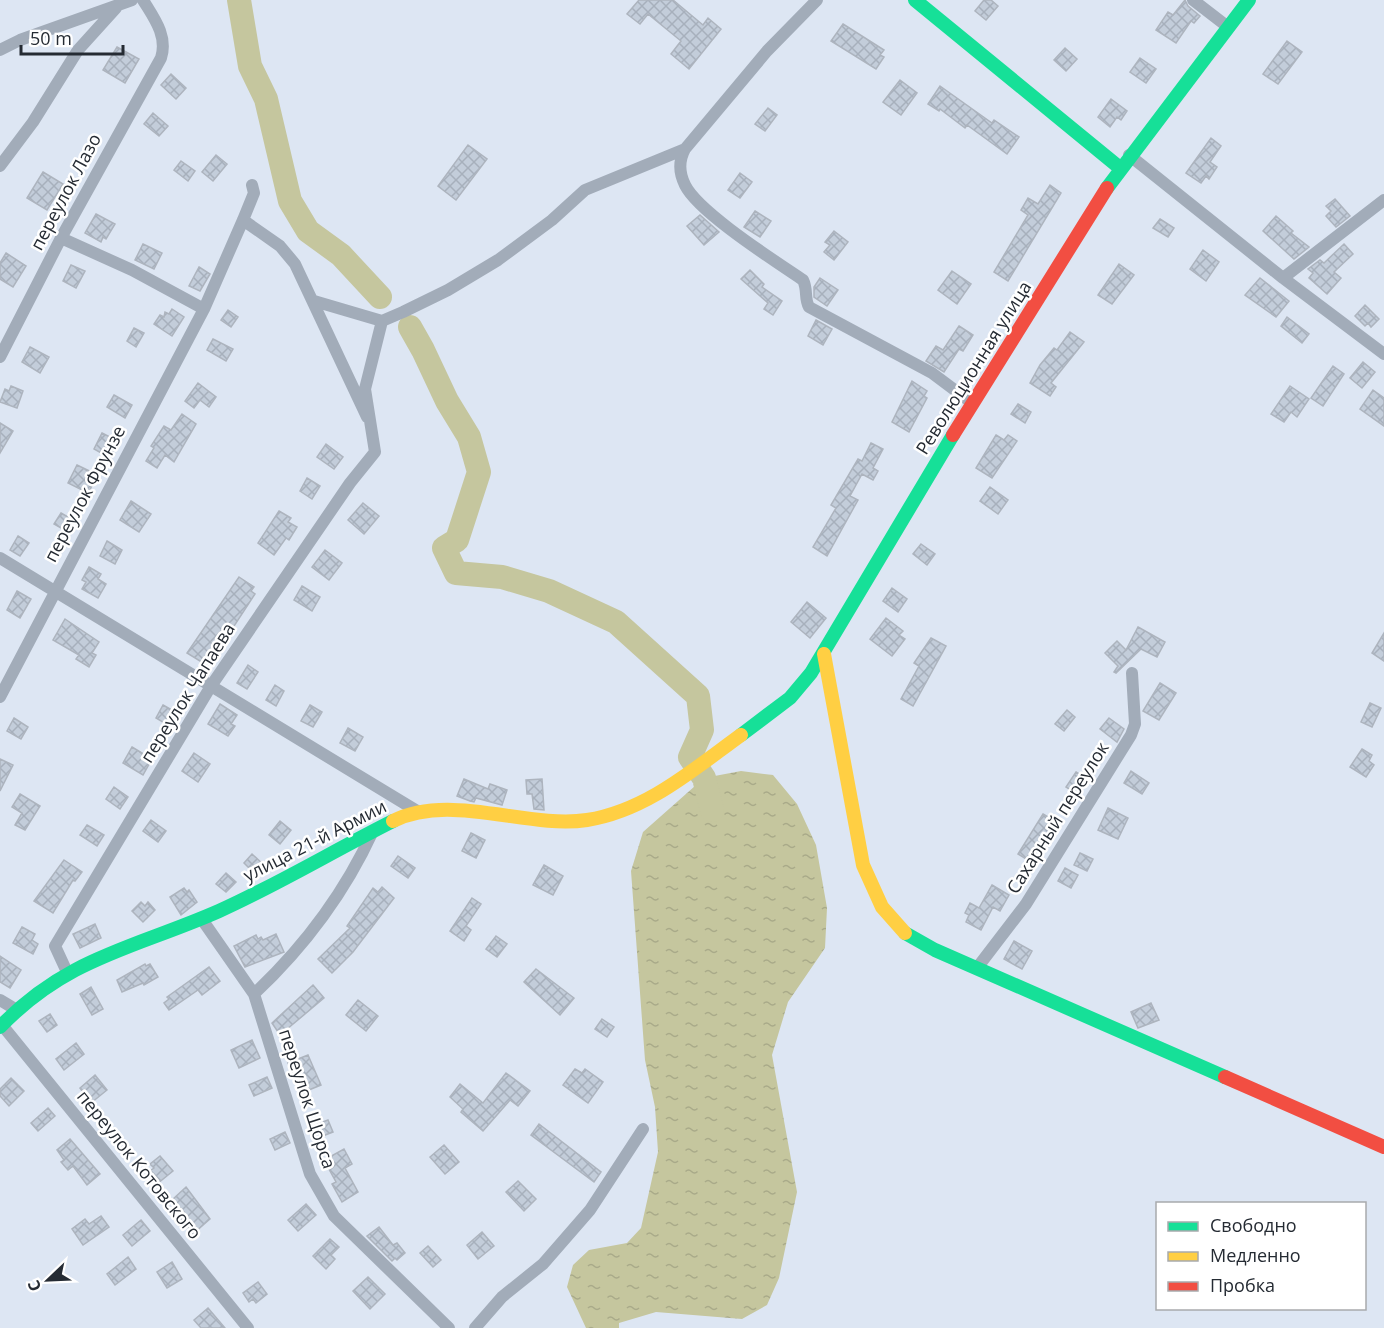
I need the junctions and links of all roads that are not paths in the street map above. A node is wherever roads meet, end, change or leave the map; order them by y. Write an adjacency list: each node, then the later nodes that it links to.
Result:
1 (132, 0): 7 (street)
2 (143, 0): 17 (street, переулок Лазо)
3 (817, 0): 10 (street)
4 (915, 0): 13 (main road)
5 (1193, 0): 8 (street)
6 (1249, 0): 8 (main road, Революционная улица)
7 (116, 8): 9 (street); 12 (street)
8 (1228, 27): 11 (main road, Революционная улица)
9 (0, 50)
10 (685, 149): 21 (street); 24 (street)
11 (1130, 155): 13 (main road, Революционная улица); 18 (street)
12 (0, 166)
13 (1120, 168): 24 (main road, Революционная улица)
14 (252, 185): 16 (street, переулок Фрунзе)
15 (1384, 200): 18 (street)
16 (243, 220): 19 (street); 20 (street, переулок Фрунзе)
17 (61, 238): 20 (street); 23 (street, переулок Лазо)
18 (1283, 278): 22 (street)
19 (314, 301): 21 (street); 25 (street)
20 (204, 309): 27 (street, переулок Фрунзе)
21 (382, 321): 25 (street)
22 (1384, 353)
23 (0, 357)
24 (972, 403): 28 (main road, Революционная улица)
25 (371, 426): 30 (street, переулок Чапаева)
26 (0, 558): 27 (street)
27 (54, 591): 30 (street); 31 (street, переулок Фрунзе)
28 (824, 654): 32 (main road, Революционная улица); 36 (main road)
29 (1132, 673): 36 (street, Сахарный переулок)
30 (210, 686): 33 (street); 37 (street, переулок Чапаева)
31 (0, 697)
32 (673, 784): 33 (main road, улица 21-й Армии)
33 (417, 811): 34 (main road, улица 21-й Армии)
34 (373, 831): 35 (main road, улица 21-й Армии); 38 (street)
35 (201, 918): 37 (main road, улица 21-й Армии); 38 (street, переулок Щорса)
36 (977, 968): 43 (main road)
37 (67, 972): 40 (main road, улица 21-й Армии)
38 (254, 994): 45 (street, переулок Щорса)
39 (0, 1000): 40 (street)
40 (15, 1009): 41 (main road, улица 21-й Армии)
41 (1, 1026): 44 (street, переулок Котовского)
42 (643, 1129): 46 (street)
43 (1384, 1147)
44 (248, 1328)
45 (449, 1328)
46 (475, 1328)

